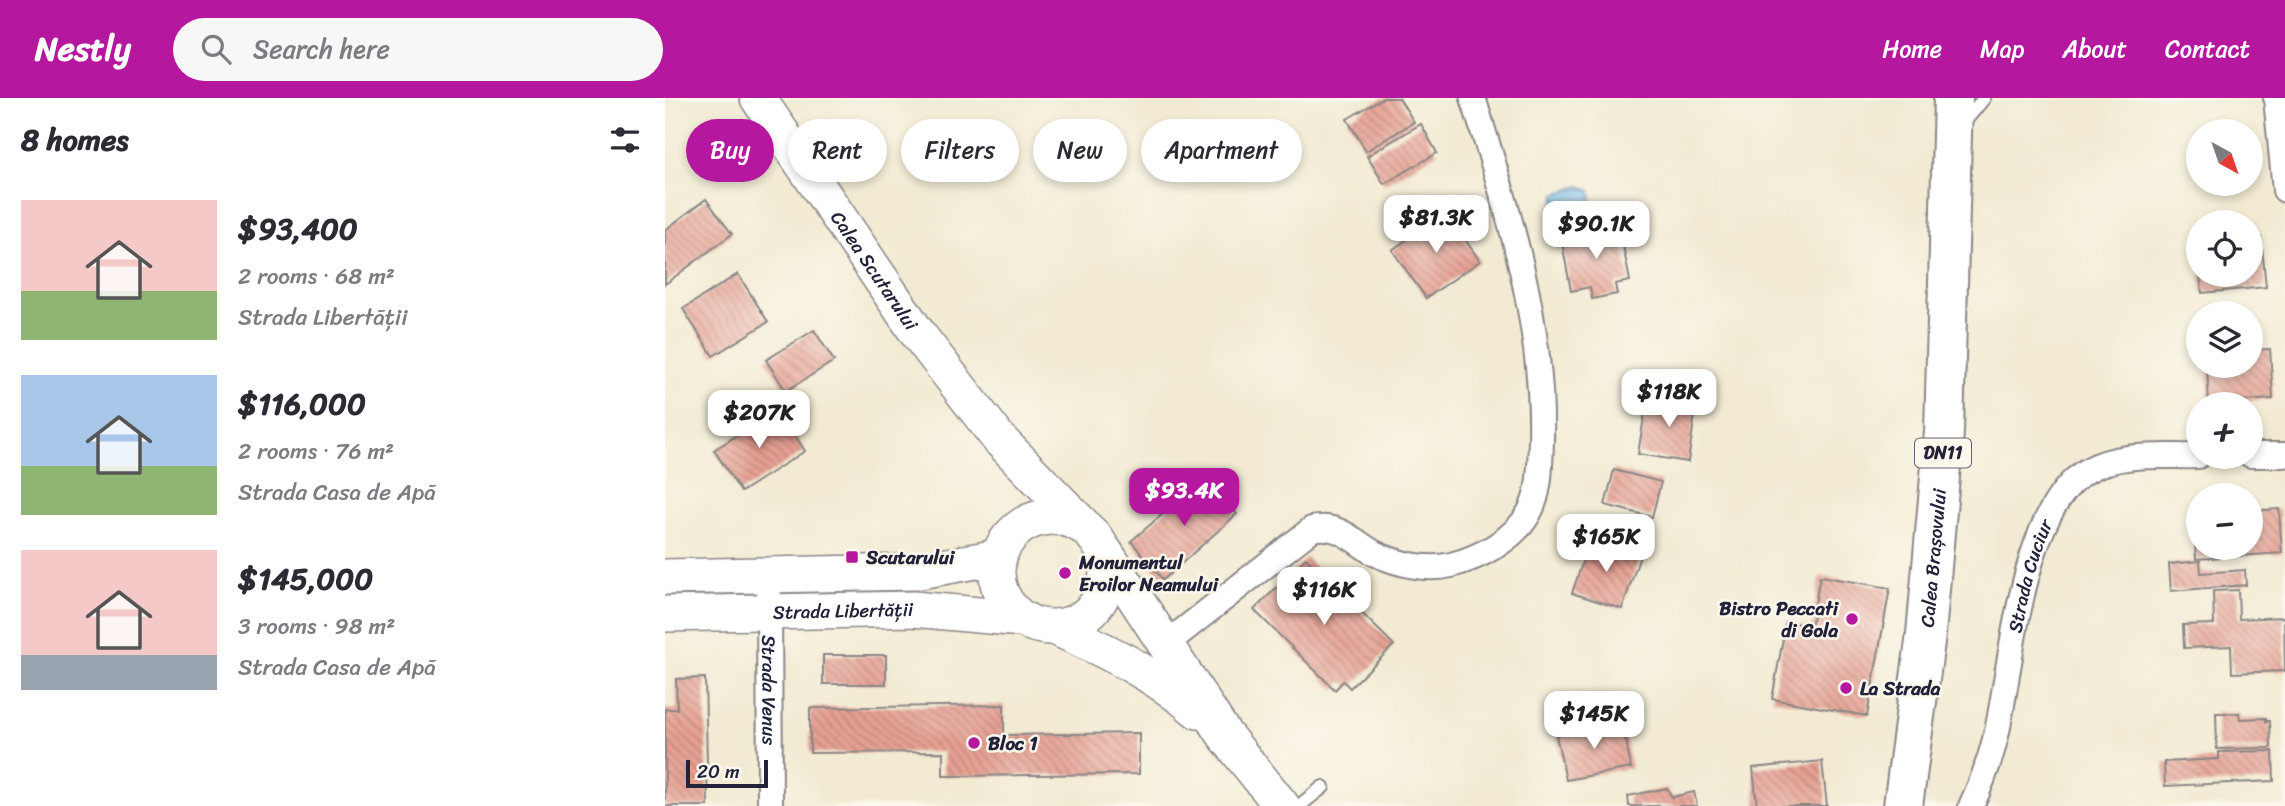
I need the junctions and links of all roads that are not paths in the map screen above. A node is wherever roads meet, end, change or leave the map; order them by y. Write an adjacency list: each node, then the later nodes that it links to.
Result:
1 (758, 98): 8 (main road, Calea Scutarului)
2 (1473, 98): 22 (street)
3 (1953, 98): 6 (highway, Calea Brașovului / DN11)
4 (1984, 98): 6 (lane)
5 (2276, 98): 7 (street)
6 (1952, 137): 28 (highway, Calea Brașovului / DN11)
7 (2285, 190)
8 (999, 439): 12 (main road, Calea Scutarului); 13 (main road, Calea Scutarului)
9 (2263, 455): 10 (street)
10 (2285, 455)
11 (2186, 457): 29 (street, Strada Cuciur)
12 (1083, 525): 13 (main road); 14 (main road)
13 (1017, 528): 15 (main road)
14 (1105, 552): 21 (main road); 22 (main road)
15 (998, 557): 16 (main road, Strada Libertății); 20 (main road)
16 (770, 575): 17 (main road, Strada Libertății); 18 (street, Strada Venus)
17 (665, 577)
18 (769, 612): 19 (main road, Strada Libertății); 20 (main road, Strada Libertății); 25 (street, Strada Venus)
19 (665, 614)
20 (1022, 619): 21 (main road)
21 (1056, 628): 23 (main road)
22 (1166, 644): 23 (main road)
23 (1224, 734): 26 (main road)
24 (1323, 788): 27 (lane)
25 (770, 806)
26 (1282, 806)
27 (1299, 806)
28 (1903, 806)
29 (1971, 806)

